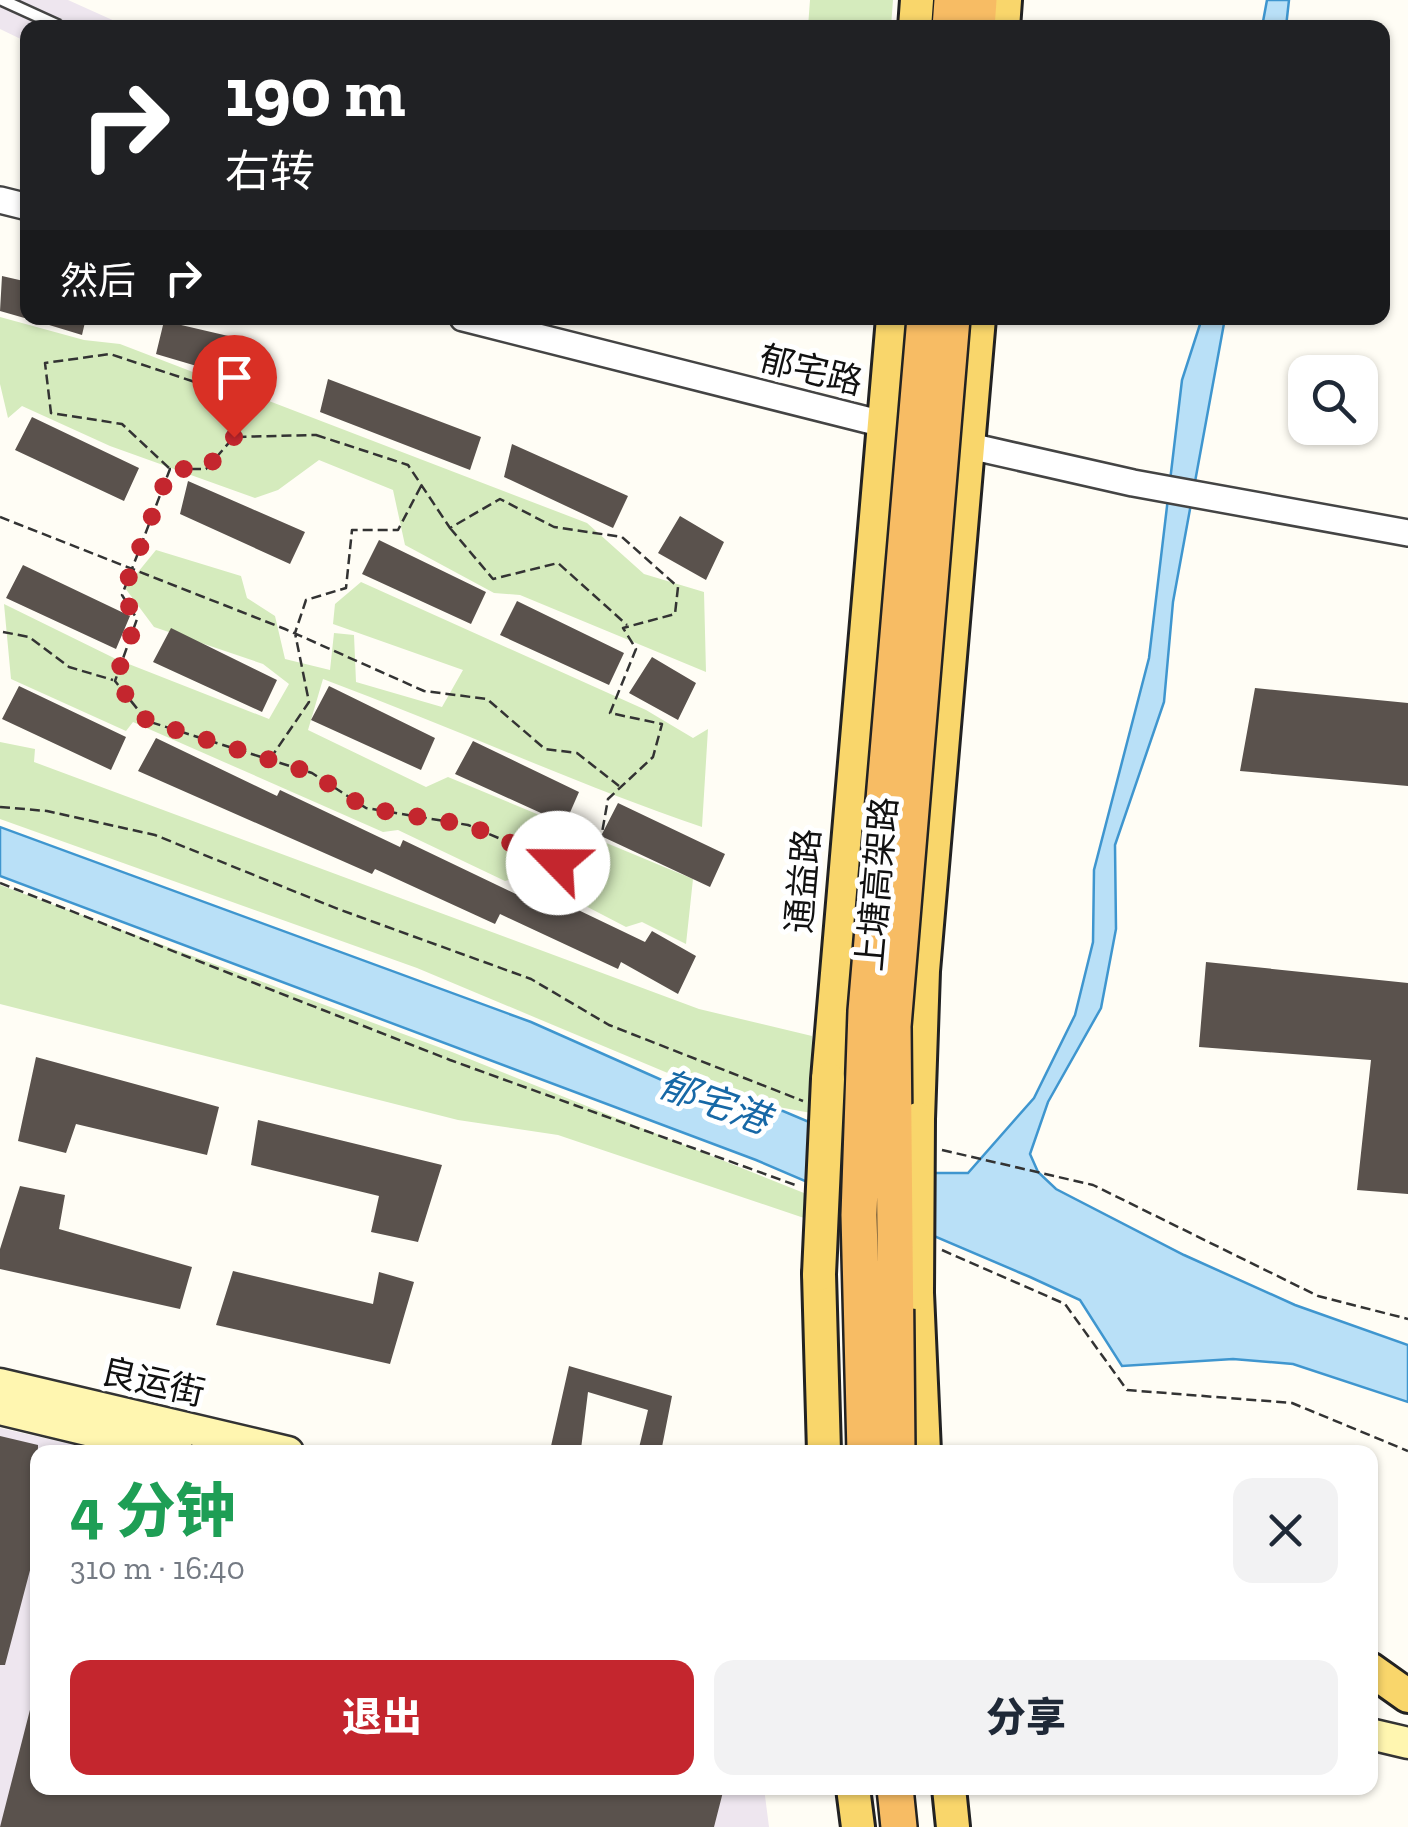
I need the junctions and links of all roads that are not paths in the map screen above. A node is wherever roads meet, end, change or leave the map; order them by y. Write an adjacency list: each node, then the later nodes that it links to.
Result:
1 (2, 0): 2 (lane)
2 (45, 20)
3 (490, 325): 8 (street, 郁宅路)
4 (892, 325): 8 (main road, 通益路)
5 (924, 325): 16 (highway, 上塘高架路, bridge)
6 (951, 325): 17 (highway, 上塘高架路, bridge)
7 (977, 325): 9 (main road)
8 (884, 424): 9 (street, 郁宅路); 15 (main road, 通益路, bridge)
9 (968, 446): 10 (street, 郁宅路); 18 (main road, bridge)
10 (1408, 534)
11 (0, 1384): 14 (main road, 良运街)
12 (0, 1410): 13 (main road, 良运街)
13 (148, 1445)
14 (258, 1445)
15 (824, 1445)
16 (864, 1445)
17 (897, 1445)
18 (924, 1445)
19 (1378, 1675): 21 (main road)
20 (1378, 1693): 21 (main road)
21 (1408, 1698)
22 (1378, 1736): 23 (main road)
23 (1408, 1743)
24 (854, 1795): 28 (main road)
25 (896, 1795): 29 (highway)
26 (919, 1795): 30 (highway)
27 (951, 1795): 31 (main road)
28 (858, 1827)
29 (899, 1827)
30 (923, 1827)
31 (954, 1827)

